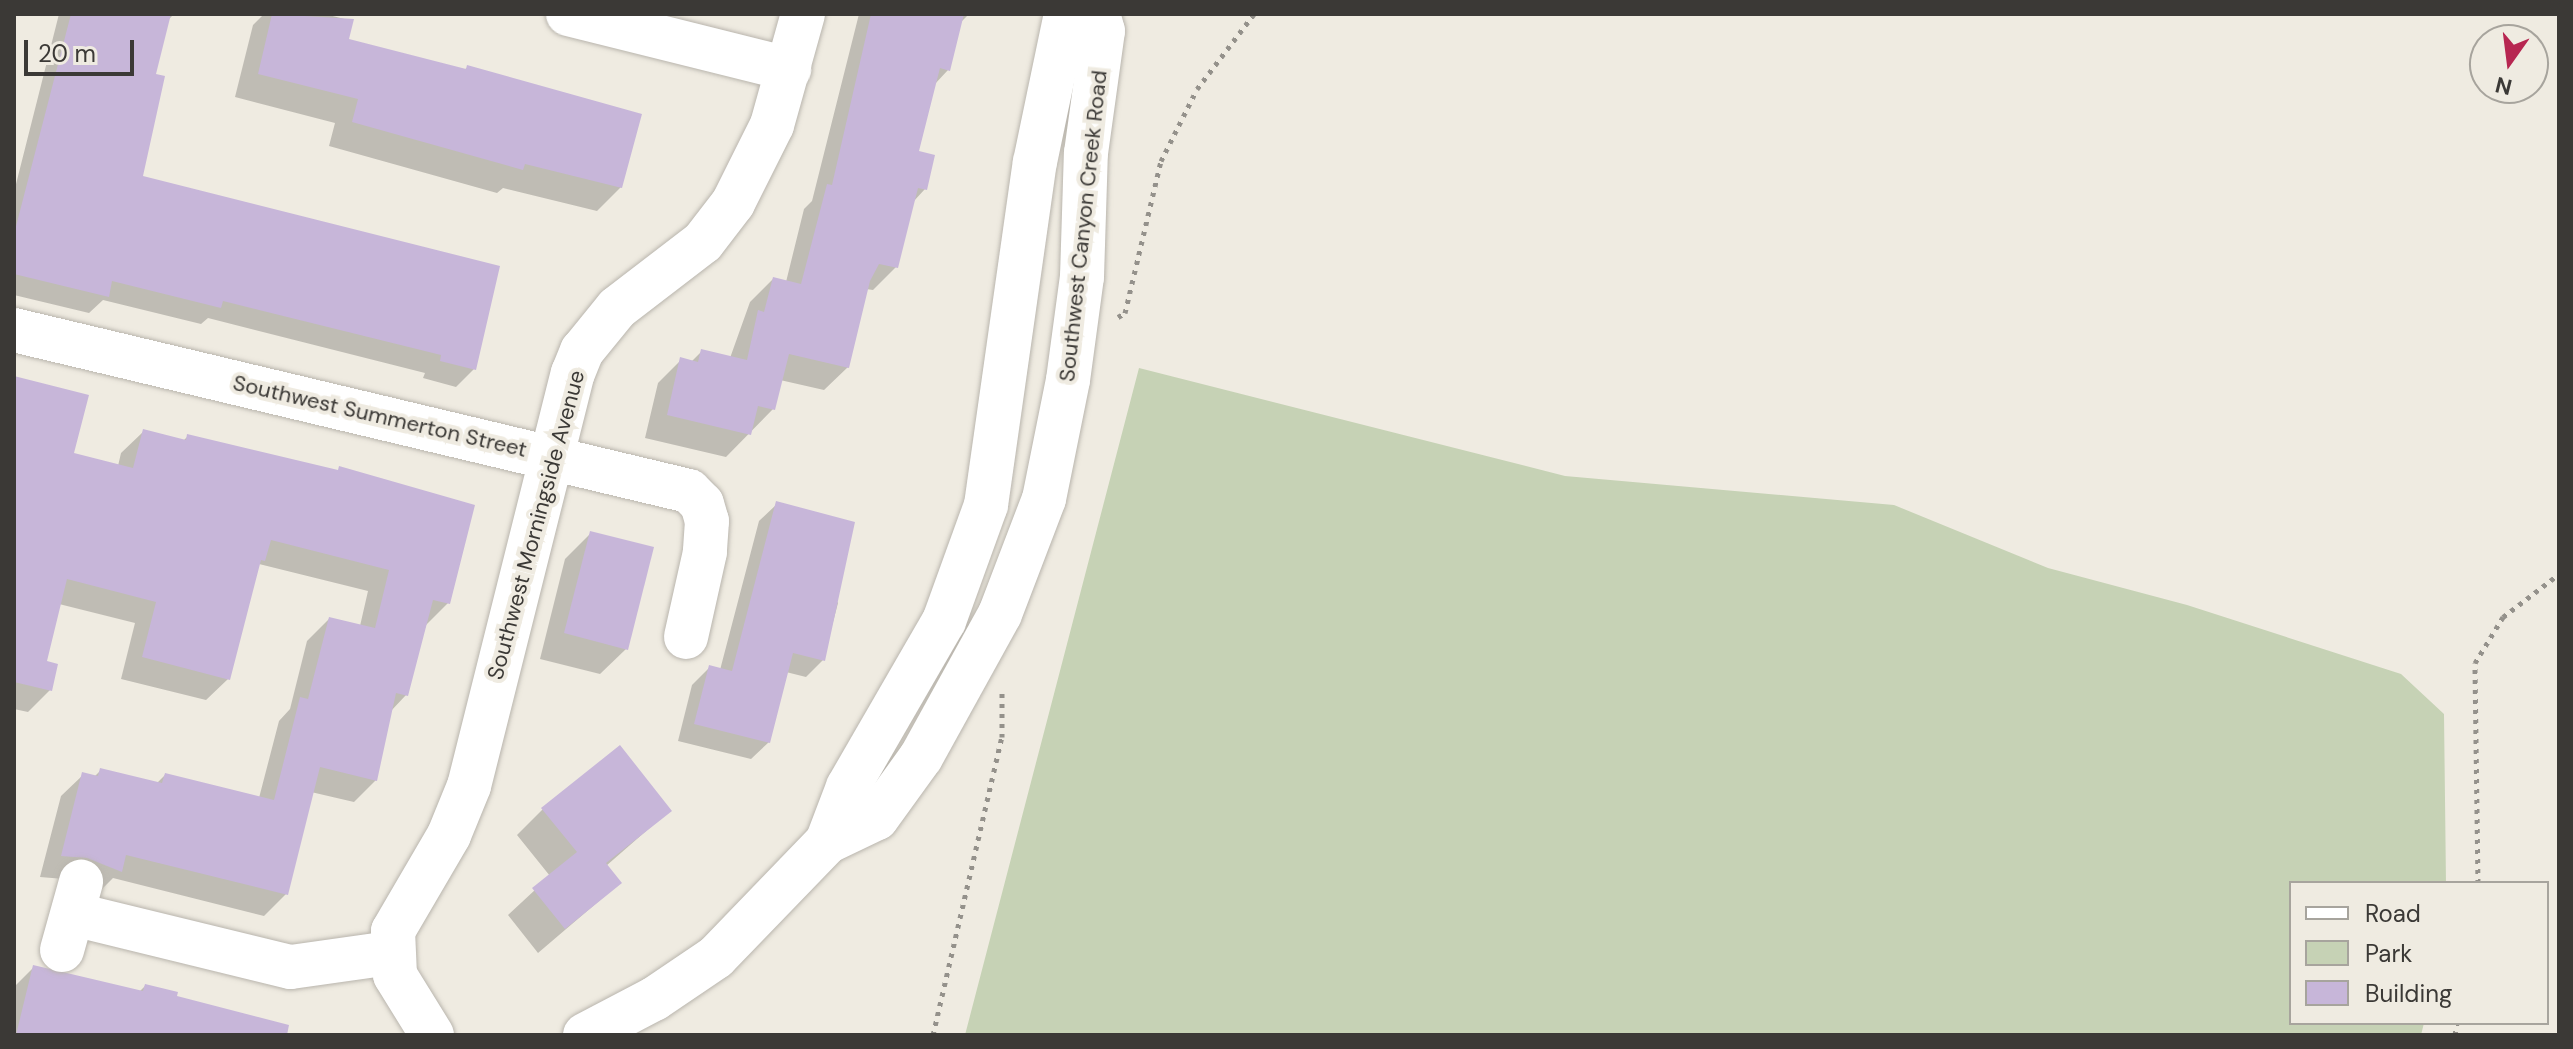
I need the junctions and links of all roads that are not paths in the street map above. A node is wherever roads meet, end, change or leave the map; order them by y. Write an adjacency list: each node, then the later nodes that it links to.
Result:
1 (568, 14): 5 (street)
2 (803, 14): 5 (street, Southwest Morningside Avenue)
3 (1066, 14): 9 (street, Southwest Canyon Creek Road)
4 (1098, 14): 9 (street, Southwest Canyon Creek Road)
5 (789, 69): 7 (street, Southwest Morningside Avenue)
6 (14, 330): 7 (street, Southwest Summerton Street)
7 (552, 457): 8 (street, Southwest Summerton Street); 11 (street, Southwest Morningside Avenue)
8 (686, 637)
9 (827, 842): 13 (street, Southwest Canyon Creek Road)
10 (72, 915): 11 (street)
11 (390, 953): 12 (street)
12 (432, 1035)
13 (585, 1035)

